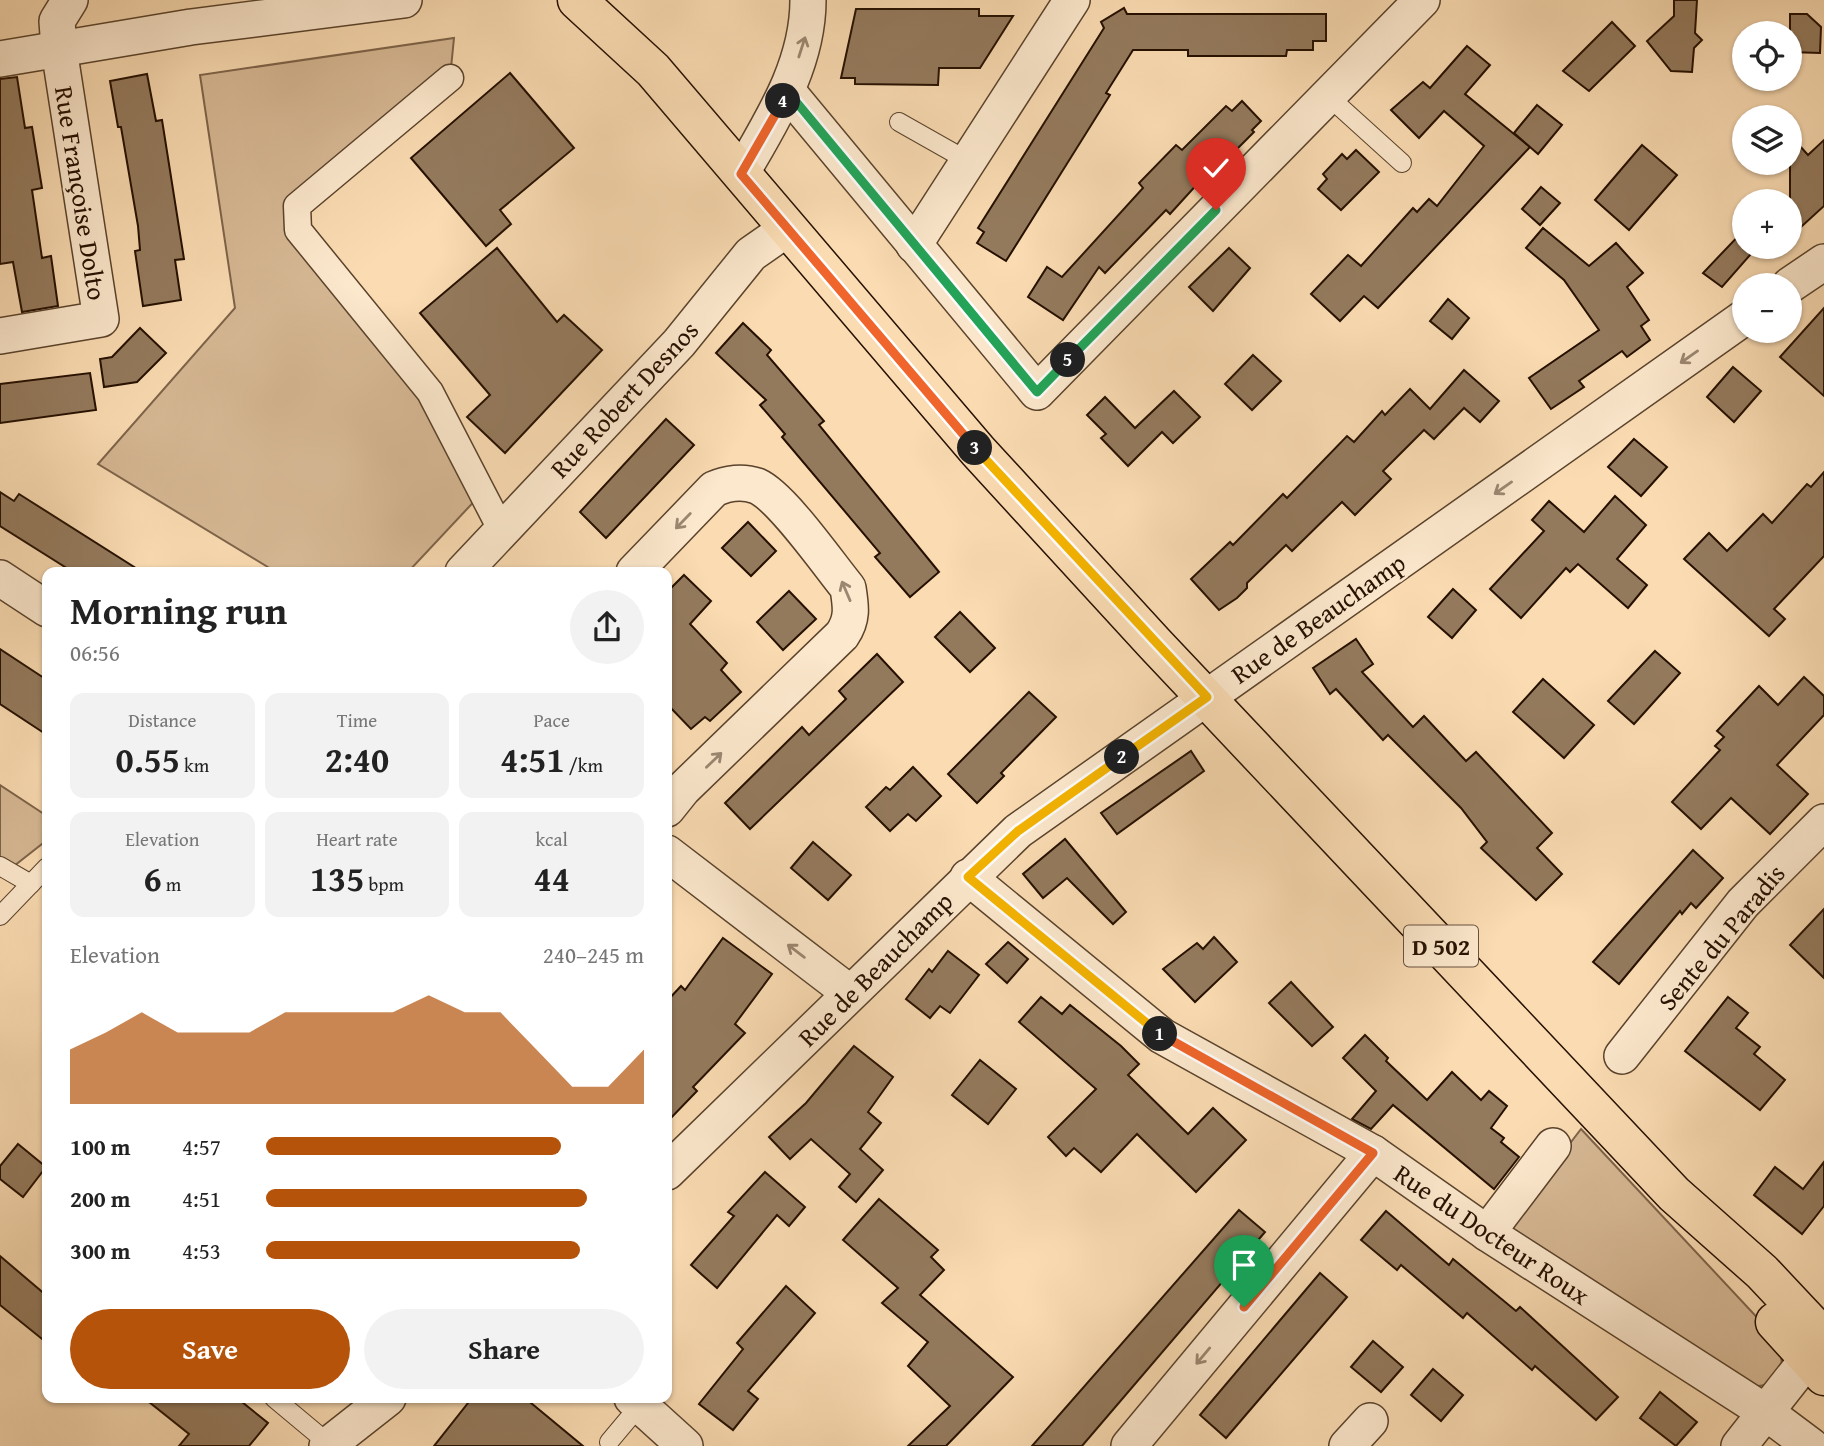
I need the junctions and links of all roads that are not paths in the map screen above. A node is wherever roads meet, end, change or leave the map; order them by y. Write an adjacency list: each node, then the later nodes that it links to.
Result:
1 (70, 0): 9 (street)
2 (404, 0): 8 (street)
3 (577, 0): 11 (main road, D 502)
4 (609, 0): 11 (main road, D 502)
5 (808, 0): 13 (street, one-way to 5)
6 (1072, 0): 16 (street)
7 (1422, 0): 14 (street)
8 (369, 2): 9 (street)
9 (59, 49): 10 (street); 24 (street, Rue Françoise Dolto)
10 (0, 59)
11 (653, 71): 18 (main road, D 502)
12 (450, 78): 25 (street)
13 (788, 92): 18 (street); 20 (street)
14 (1328, 96): 17 (lane); 20 (street)
15 (899, 122): 16 (lane)
16 (968, 161): 20 (street)
17 (1402, 163)
18 (741, 174): 19 (main road, D 502)
19 (787, 229): 25 (street, Rue Robert Desnos); 30 (main road, D 502)
20 (914, 245)
21 (1824, 262): 22 (street)
22 (1802, 277)
23 (1732, 326): 30 (street, Rue de Beauchamp, one-way to 30)
24 (0, 336)
25 (502, 531): 26 (street, Rue Robert Desnos)
26 (468, 567)
27 (639, 567): 31 (street, one-way to 27)
28 (0, 578): 29 (street)
29 (42, 606)
30 (1207, 697): 36 (street, Rue de Beauchamp); 45 (main road, D 502)
31 (672, 802)
32 (1824, 822): 40 (street, Sente du Paradis)
33 (672, 857): 39 (street, one-way to 33)
34 (0, 866): 37 (lane)
35 (42, 872): 37 (lane)
36 (968, 877): 39 (street, Rue de Beauchamp); 42 (street, Rue du Docteur Roux)
37 (31, 884): 38 (lane)
38 (0, 916)
39 (850, 993): 43 (street, Rue de Beauchamp)
40 (1622, 1056)
41 (1553, 1146): 44 (street)
42 (1373, 1153): 44 (street, Rue du Docteur Roux); 55 (street, one-way to 55)
43 (672, 1167)
44 (1487, 1233): 50 (street, Rue du Docteur Roux)
45 (1821, 1350): 50 (street)
46 (280, 1403): 53 (lane)
47 (382, 1403): 53 (street)
48 (635, 1403): 52 (lane)
49 (637, 1403): 54 (street)
50 (1767, 1413): 57 (street); 58 (street, Rue du Docteur Roux)
51 (1370, 1420): 56 (street)
52 (609, 1442)
53 (328, 1445)
54 (684, 1446)
55 (1129, 1446)
56 (1347, 1446)
57 (1739, 1446)
58 (1811, 1446)

